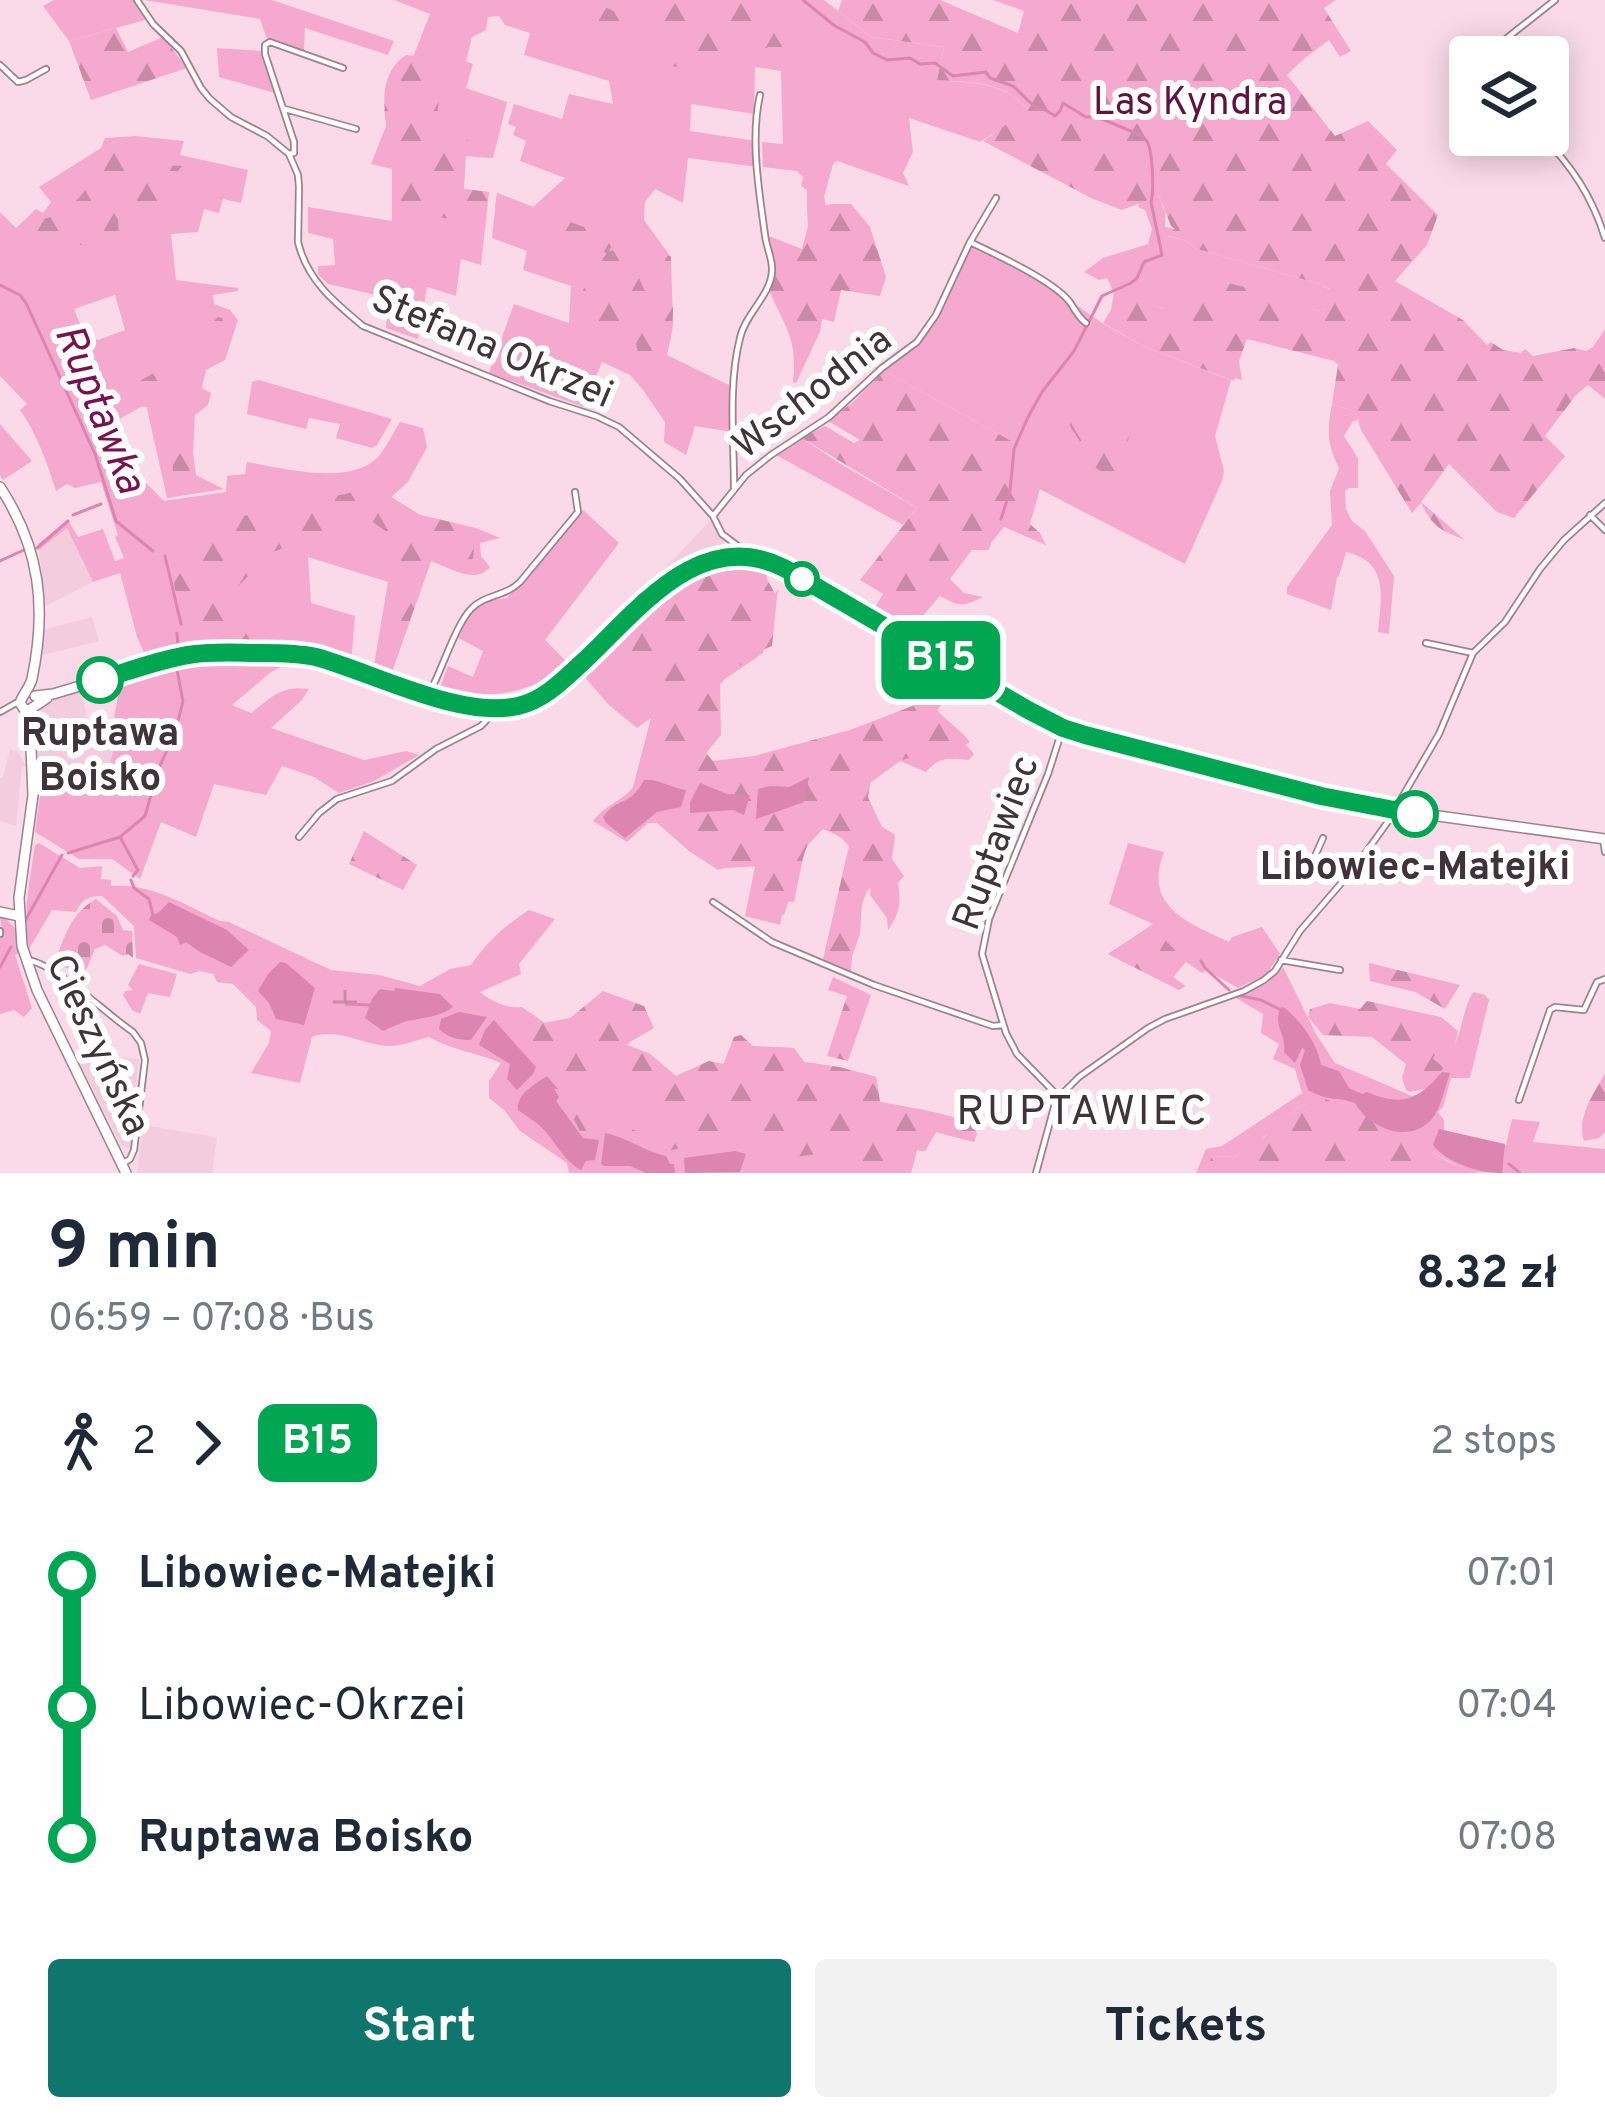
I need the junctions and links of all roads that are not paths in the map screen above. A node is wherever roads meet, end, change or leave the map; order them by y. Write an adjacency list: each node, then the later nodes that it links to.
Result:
1 (137, 0): 10 (street)
2 (1555, 0): 3 (street)
3 (1510, 36)
4 (0, 65): 6 (street)
5 (344, 68): 8 (street, Stefana Okrzei)
6 (46, 69)
7 (760, 95): 17 (street)
8 (285, 109): 9 (street); 10 (street, Stefana Okrzei)
9 (356, 129)
10 (290, 154): 21 (street, Stefana Okrzei)
11 (1560, 156): 13 (street)
12 (996, 198): 14 (street, Wschodnia)
13 (1605, 238)
14 (970, 242): 15 (street); 17 (street, Wschodnia)
15 (1086, 323)
16 (0, 487): 27 (street, Cieszyńska)
17 (734, 487): 21 (street, Wschodnia)
18 (575, 492): 26 (street)
19 (1605, 503): 20 (street)
20 (1590, 515): 22 (street); 25 (street)
21 (713, 516): 23 (street, Stefana Okrzei)
22 (1605, 530)
23 (745, 556): 28 (street); 30 (street)
24 (1426, 643): 25 (street)
25 (1473, 652): 31 (street)
26 (429, 694): 27 (street); 28 (street)
27 (29, 702): 29 (street); 39 (street, Cieszyńska)
28 (497, 708): 32 (street)
29 (0, 712)
30 (1063, 728): 31 (street); 44 (street, Ruptawiec)
31 (1392, 810): 34 (street); 36 (street)
32 (299, 837)
33 (1323, 838): 36 (street)
34 (1604, 839): 35 (street)
35 (1605, 852)
36 (1356, 866): 41 (street)
37 (713, 902): 44 (street)
38 (0, 910): 39 (street)
39 (19, 911): 40 (street, Cieszyńska)
40 (26, 960): 47 (street, Cieszyńska); 47 (street)
41 (1281, 960): 42 (street); 45 (street)
42 (1340, 970)
43 (1605, 979): 46 (street)
44 (1003, 1025): 45 (street, Ruptawiec)
45 (1058, 1096): 48 (street)
46 (1520, 1100)
47 (124, 1168)
48 (1036, 1173)

